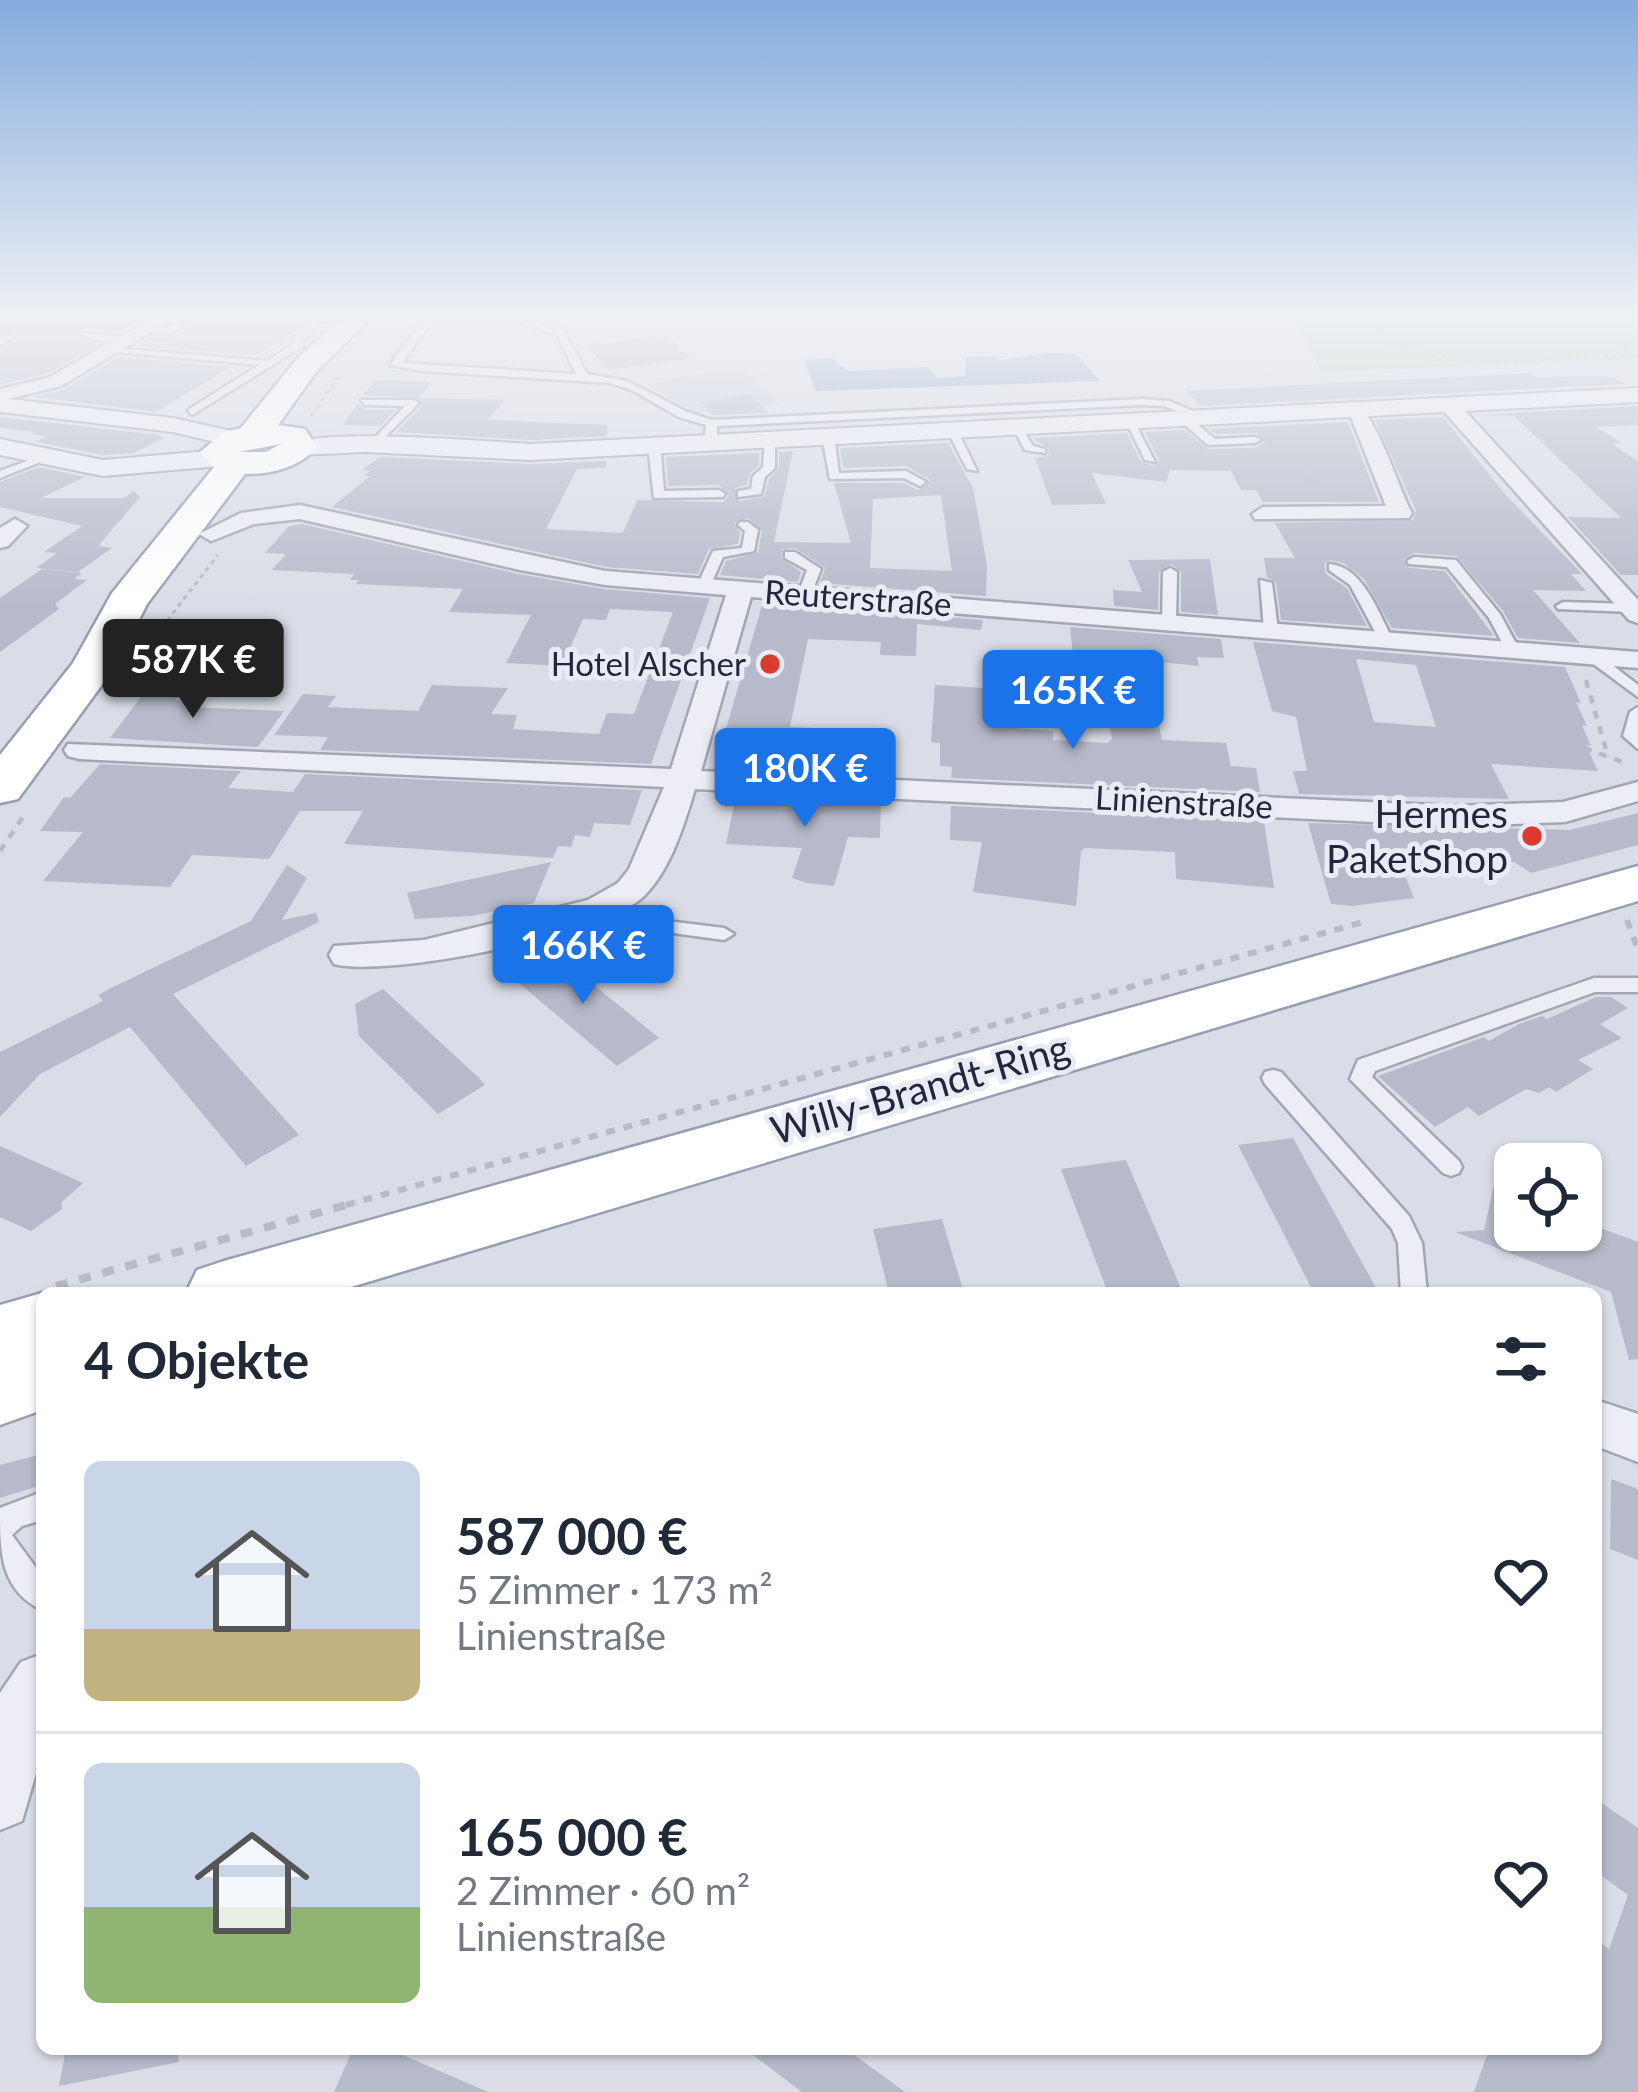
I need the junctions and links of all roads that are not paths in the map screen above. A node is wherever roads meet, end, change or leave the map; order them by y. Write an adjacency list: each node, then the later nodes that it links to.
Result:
1 (54, 412): 12 (street)
2 (202, 412): 14 (lane)
3 (275, 412): 23 (main road)
4 (283, 412): 23 (main road)
5 (406, 412): 25 (lane)
6 (671, 412): 19 (lane)
7 (1022, 412): 16 (lane)
8 (1182, 412): 13 (lane)
9 (1288, 412): 13 (street)
10 (1356, 412): 37 (street)
11 (1455, 412): 50 (street)
12 (65, 413): 14 (street)
13 (1192, 417): 15 (street); 22 (lane)
14 (191, 420): 23 (street); 23 (street); 30 (street)
15 (1129, 421): 17 (street); 29 (lane)
16 (855, 425): 18 (street); 19 (lane); 20 (street)
17 (1015, 427): 18 (street); 27 (lane)
18 (952, 430): 32 (lane)
19 (711, 432): 21 (street); 24 (street)
20 (828, 436): 21 (street); 34 (lane)
21 (770, 440): 36 (lane)
22 (1255, 440)
23 (257, 444): 25 (street); 30 (street); 39 (main road)
24 (654, 444): 25 (street); 35 (lane)
25 (374, 445)
26 (0, 448): 28 (street)
27 (1041, 451)
28 (47, 457): 31 (street); 33 (lane)
29 (1151, 460)
30 (152, 464): 31 (street)
31 (103, 468): 39 (street)
32 (973, 469)
33 (0, 475)
34 (920, 482)
35 (719, 494)
36 (742, 494)
37 (1263, 514)
38 (744, 525): 47 (lane)
39 (202, 526): 47 (street, Reuterstraße); 62 (main road)
40 (790, 555): 45 (lane)
41 (827, 556): 45 (lane)
42 (1414, 561): 54 (lane)
43 (1334, 567): 53 (lane)
44 (1170, 572): 51 (lane)
45 (810, 582): 48 (street, Reuterstraße); 51 (street, Reuterstraße)
46 (1265, 583): 52 (lane)
47 (703, 588): 48 (street, Reuterstraße)
48 (740, 590): 61 (street)
49 (1563, 606): 50 (lane)
50 (1635, 611)
51 (1169, 622): 52 (street, Reuterstraße)
52 (1271, 630): 53 (street, Reuterstraße)
53 (1386, 640): 54 (street, Reuterstraße)
54 (1512, 650): 55 (street, Reuterstraße)
55 (1586, 656): 56 (street, Reuterstraße); 57 (lane)
56 (1638, 661)
57 (1638, 692)
58 (1638, 712): 59 (lane)
59 (1638, 744)
60 (80, 750): 61 (street, Linienstraße)
61 (680, 779): 63 (street, Linienstraße); 64 (street)
62 (1, 788)
63 (1638, 791)
64 (612, 902): 66 (lane); 67 (street)
65 (1631, 905): 71 (main road, Willy-Brandt-Ring)
66 (724, 934)
67 (347, 955)
68 (1638, 985): 70 (lane)
69 (1273, 1078): 72 (lane)
70 (1451, 1167)
71 (245, 1287)
72 (1414, 1287)
73 (36, 1376): 74 (main road)
74 (0, 1389)
75 (1602, 1425): 76 (street)
76 (1638, 1438)
77 (36, 1508): 78 (lane)
78 (0, 1526)
79 (0, 1542): 80 (lane)
80 (36, 1590)
81 (36, 1691): 82 (street)
82 (0, 1798)

